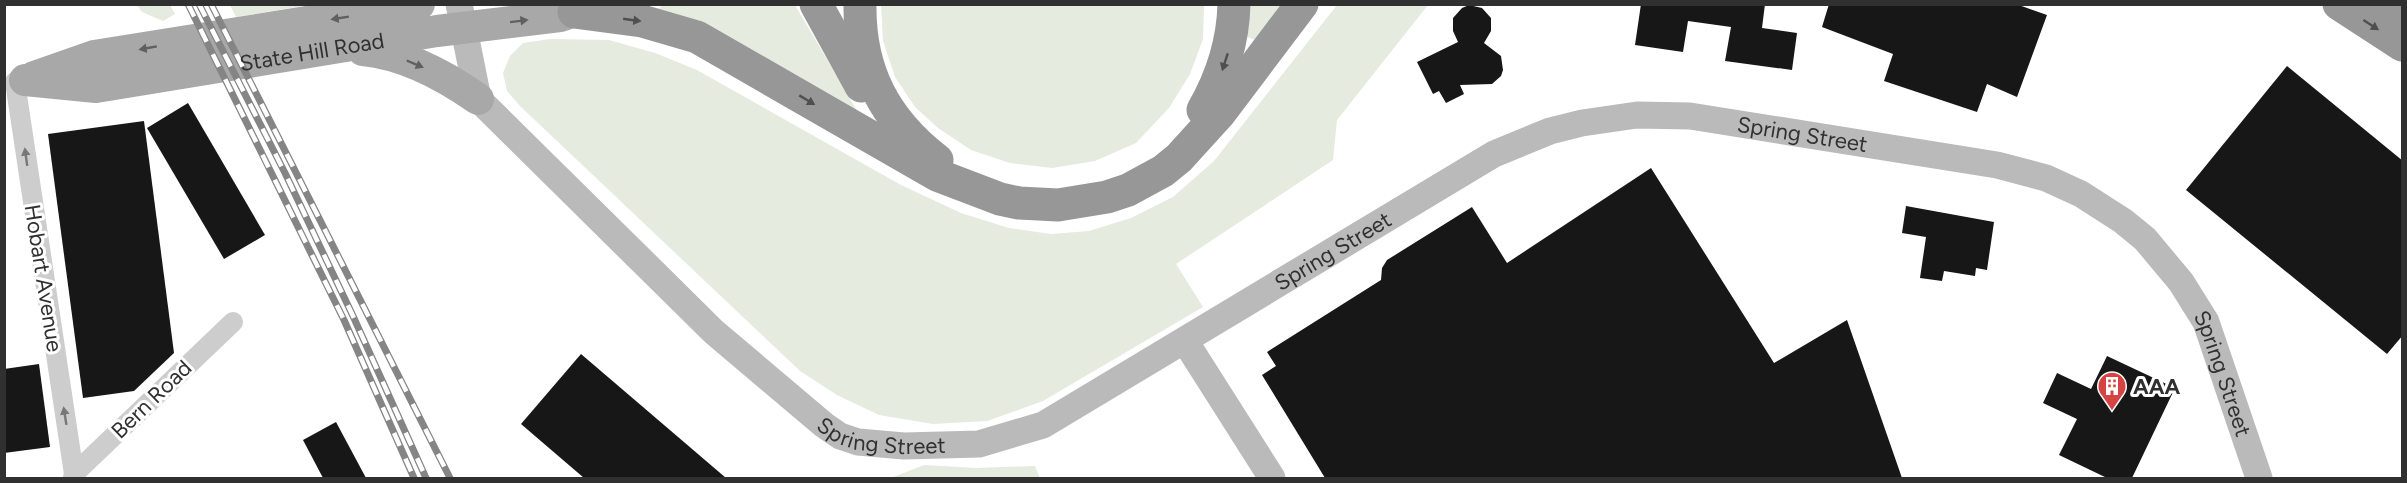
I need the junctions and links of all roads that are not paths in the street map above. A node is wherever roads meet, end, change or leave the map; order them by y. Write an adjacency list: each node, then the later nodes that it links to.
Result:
1 (419, 4): 15 (main road, State Hill Road, one-way to 15)
2 (816, 4): 17 (highway)
3 (833, 4): 14 (highway)
4 (860, 4): 14 (highway)
5 (1234, 4): 14 (highway, one-way to 14)
6 (1302, 4): 17 (highway)
7 (2339, 4): 12 (highway, one-way to 12)
8 (2378, 4): 11 (highway)
9 (584, 8): 10 (main road, State Hill Road, one-way to 9); 17 (highway, one-way to 17)
10 (461, 16): 13 (main road, State Hill Road); 16 (street)
11 (2403, 17)
12 (2403, 45)
13 (338, 48): 15 (main road, State Hill Road); 16 (main road, one-way to 16)
14 (867, 64)
15 (15, 82): 20 (street, Hobart Avenue, one-way to 15)
16 (478, 99): 19 (street, Spring Street)
17 (937, 175)
18 (233, 322): 20 (street, Bern Road)
19 (1185, 341): 21 (street); 22 (street, Spring Street)
20 (74, 476)
21 (1272, 478)
22 (2259, 478)

